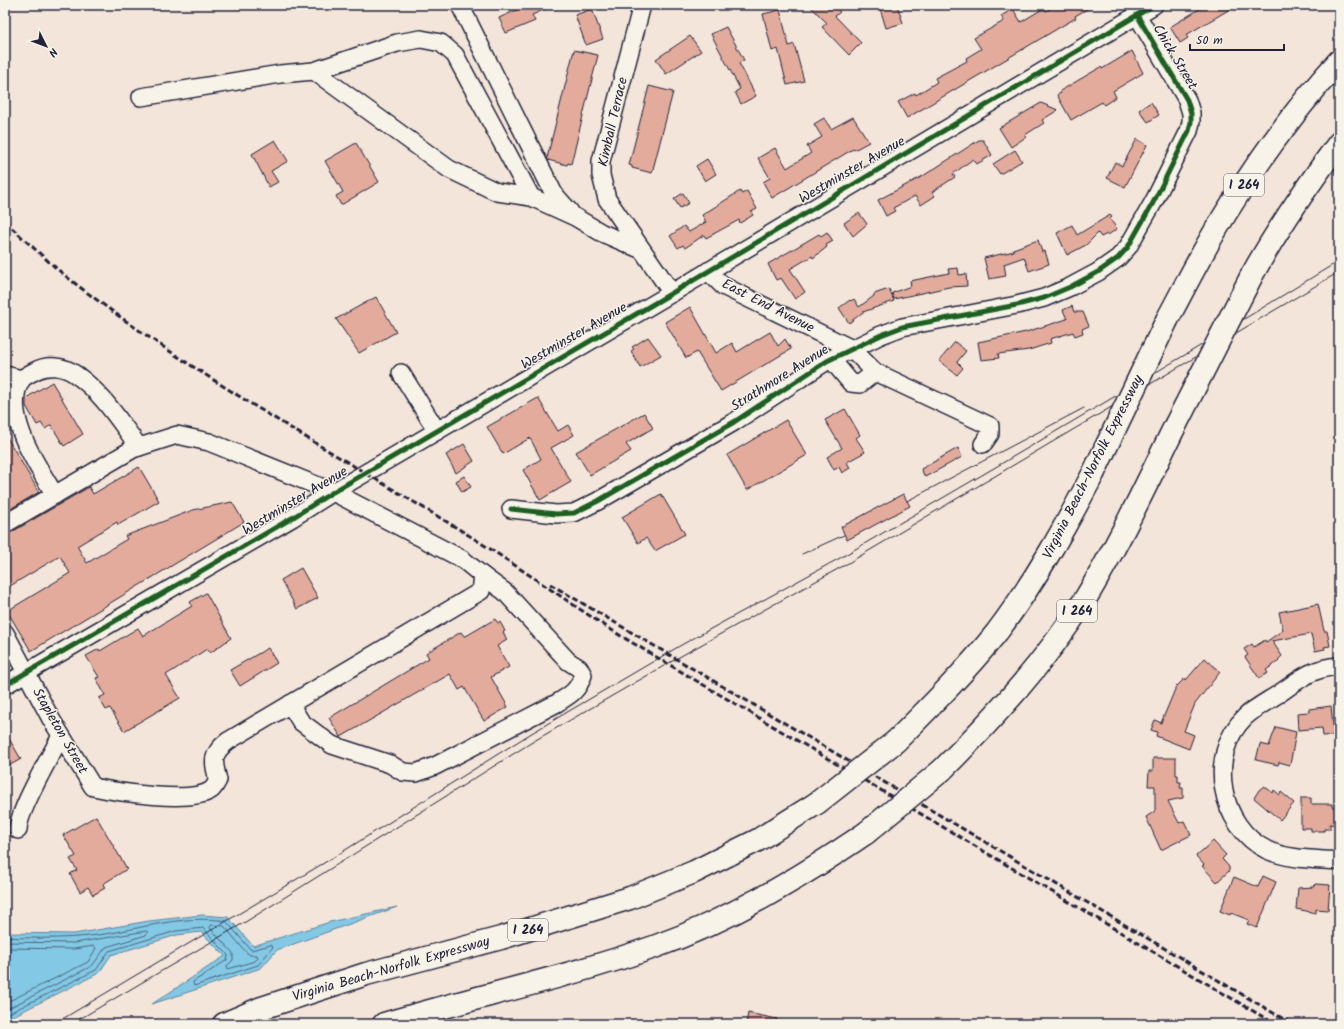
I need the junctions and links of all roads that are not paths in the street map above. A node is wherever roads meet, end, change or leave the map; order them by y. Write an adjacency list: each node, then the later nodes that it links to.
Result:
1 (460, 5): 11 (street)
2 (642, 5): 12 (street, Kimball Terrace)
3 (1154, 5): 4 (street, Westminster Avenue)
4 (1136, 15): 9 (street, Chick Street); 13 (street, Westminster Avenue)
5 (1335, 65): 37 (highway, Virginia Beach-Norfolk Expressway / I 264, bridge)
6 (314, 71): 7 (street); 10 (street); 10 (street)
7 (140, 97)
8 (1339, 143): 38 (highway, I 264, bridge)
9 (1165, 178): 15 (street, Strathmore Avenue)
10 (531, 198): 11 (street)
11 (575, 217): 12 (street)
12 (642, 250): 14 (street, Kimball Terrace)
13 (708, 271): 14 (street, Westminster Avenue); 15 (street, East End Avenue)
14 (672, 293): 21 (street, Westminster Avenue)
15 (852, 348): 16 (street, Strathmore Avenue); 17 (street)
16 (831, 359): 17 (street); 26 (street, Strathmore Avenue)
17 (875, 372): 22 (street)
18 (401, 373): 21 (street)
19 (5, 375): 20 (street)
20 (22, 378): 23 (street); 25 (street)
21 (436, 431): 24 (street, Westminster Avenue)
22 (983, 444)
23 (139, 447): 24 (street); 25 (street)
24 (333, 492): 28 (street); 31 (street, Westminster Avenue)
25 (55, 495): 27 (street)
26 (511, 509)
27 (5, 524)
28 (483, 576): 33 (street); 33 (street)
29 (5, 633): 31 (street, Stapleton Street)
30 (1339, 666): 36 (street)
31 (27, 672): 32 (street, Westminster Avenue); 34 (street, Stapleton Street)
32 (5, 685)
33 (290, 704): 34 (street, Stapleton Street)
34 (61, 736): 35 (street)
35 (18, 830)
36 (1339, 860)
37 (224, 1024)
38 (384, 1024)

